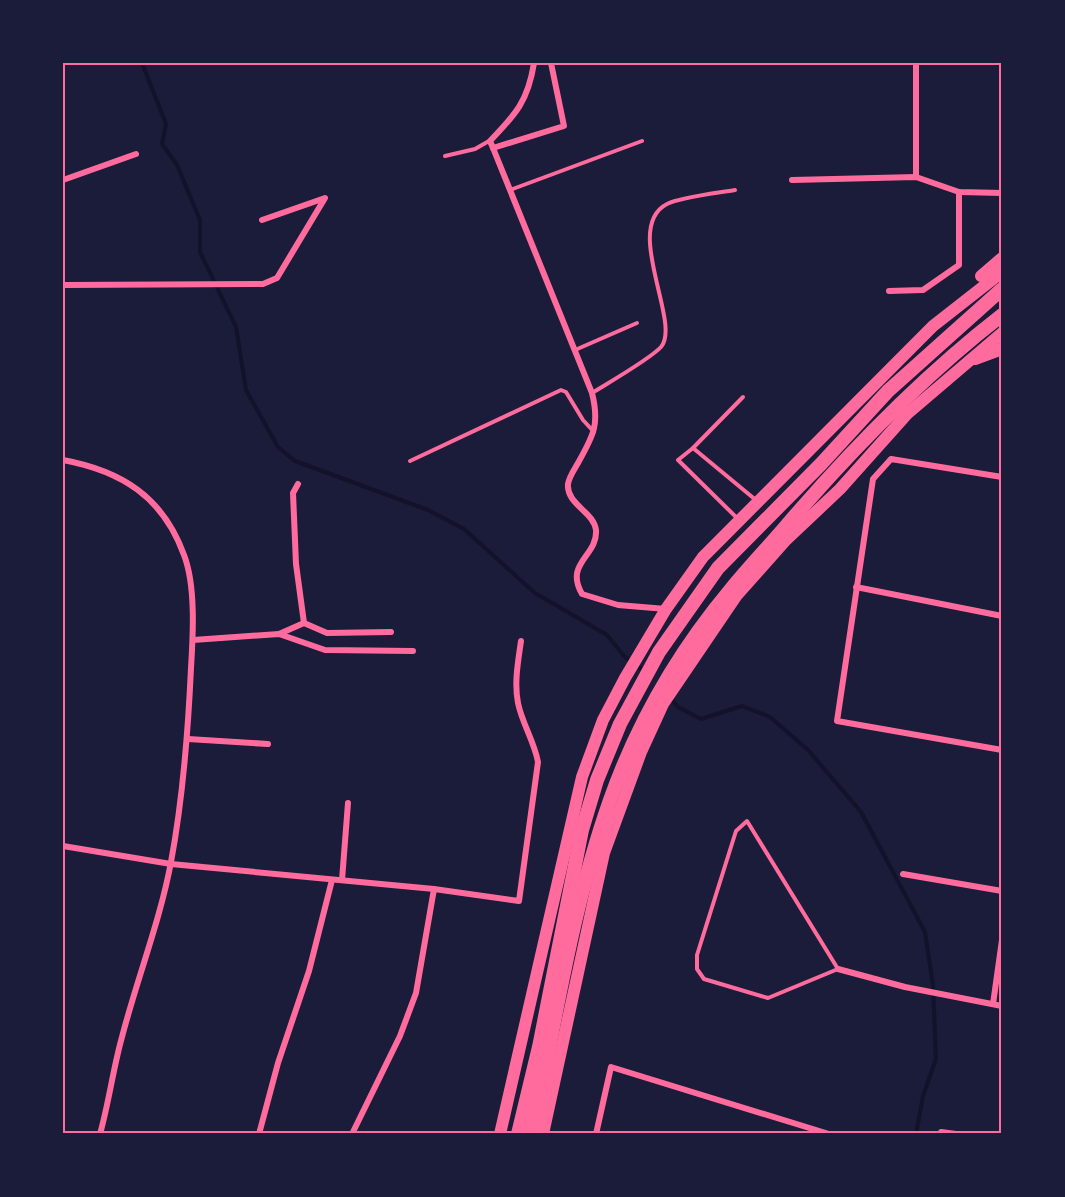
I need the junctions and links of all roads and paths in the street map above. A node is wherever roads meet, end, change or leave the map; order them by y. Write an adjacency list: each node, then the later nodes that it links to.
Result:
1 (534, 63): 4 (street)
2 (551, 63): 6 (street)
3 (916, 63): 9 (street)
4 (490, 141): 6 (street); 8 (lane)
5 (642, 141): 13 (lane)
6 (493, 148): 13 (street)
7 (135, 154): 10 (street)
8 (445, 156)
9 (916, 177): 11 (street); 14 (street)
10 (63, 180)
11 (792, 180)
12 (735, 190): 29 (lane)
13 (509, 191): 27 (street)
14 (959, 192): 15 (street); 22 (street)
15 (1002, 193)
16 (262, 220): 20 (street)
17 (1002, 258): 19 (main road)
18 (1002, 272): 37 (main road)
19 (981, 276)
20 (63, 285)
21 (1002, 289): 70 (highway)
22 (889, 291)
23 (1002, 315): 48 (highway)
24 (637, 323): 27 (lane)
25 (1002, 333): 28 (main road)
26 (1002, 349): 28 (main road)
27 (575, 350): 29 (street)
28 (968, 361): 48 (main road)
29 (592, 393): 31 (street)
30 (743, 397): 32 (lane)
31 (595, 432): 34 (lane); 40 (street)
32 (693, 448): 37 (lane); 38 (lane)
33 (63, 460): 45 (street)
34 (410, 461)
35 (1002, 477): 39 (street)
36 (298, 484): 42 (street)
37 (759, 503): 38 (main road)
38 (741, 521): 40 (main road)
39 (856, 587): 41 (street); 52 (street)
40 (666, 609): 69 (main road)
41 (1002, 616)
42 (304, 623): 43 (street); 44 (street)
43 (391, 632)
44 (279, 634): 45 (street); 47 (street)
45 (193, 640): 50 (street)
46 (521, 641): 59 (street)
47 (413, 651)
48 (673, 678): 49 (highway)
49 (659, 701): 71 (highway); 72 (main road)
50 (188, 739): 51 (street); 55 (street)
51 (268, 744)
52 (1002, 750)
53 (348, 803): 58 (street)
54 (63, 846): 55 (street)
55 (171, 864): 57 (street); 66 (street)
56 (903, 874): 60 (street)
57 (332, 880): 58 (street); 67 (street)
58 (342, 880): 59 (street)
59 (434, 889): 68 (street)
60 (1002, 891)
61 (1002, 940): 63 (street)
62 (838, 969): 62 (lane); 63 (street)
63 (993, 1004): 64 (street)
64 (1002, 1006)
65 (941, 1131): 75 (street)
66 (100, 1134)
67 (259, 1134)
68 (352, 1134)
69 (500, 1134)
70 (518, 1134)
71 (532, 1134)
72 (543, 1134)
73 (596, 1134): 74 (street)
74 (829, 1134)
75 (956, 1134)

